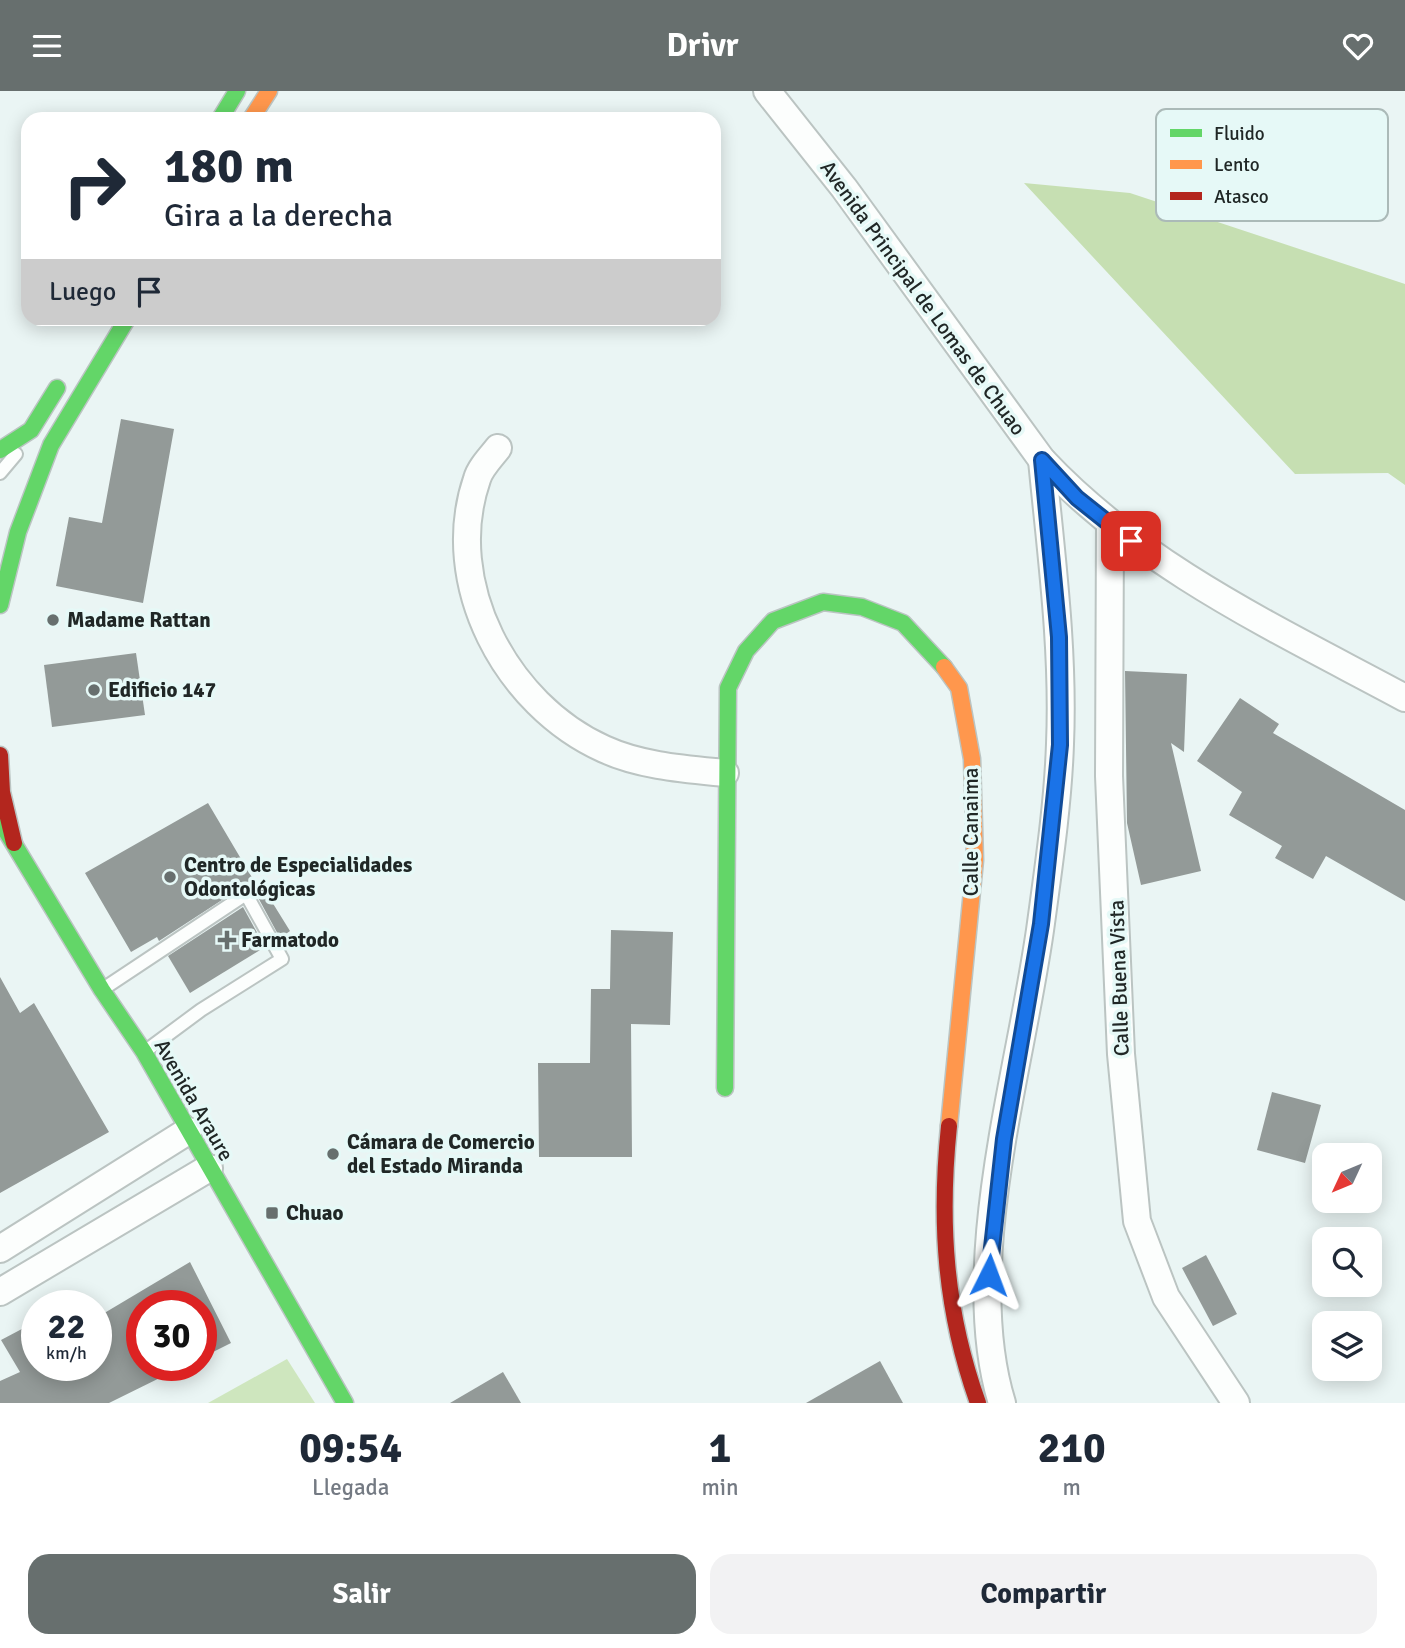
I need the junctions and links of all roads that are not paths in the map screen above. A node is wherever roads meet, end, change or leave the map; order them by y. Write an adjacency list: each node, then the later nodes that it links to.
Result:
1 (237, 91): 4 (street)
2 (268, 91): 5 (street)
3 (767, 91): 11 (street, Avenida Principal de Lomas de Chuao)
4 (224, 112)
5 (255, 112)
6 (123, 326): 14 (street)
7 (65, 374): 8 (street)
8 (31, 430): 10 (street); 12 (lane)
9 (498, 448): 17 (street)
10 (0, 450)
11 (1042, 460): 13 (street, Avenida Principal de Lomas de Chuao); 29 (street)
12 (0, 473)
13 (1110, 525): 15 (street, Avenida Principal de Lomas de Chuao); 30 (street, Calle Buena Vista)
14 (0, 605)
15 (1405, 698)
16 (0, 755): 19 (street)
17 (724, 773): 22 (street, Calle Canaima); 28 (street, Calle Canaima)
18 (0, 821): 19 (street, Avenida Araure)
19 (15, 847): 20 (street, Avenida Araure)
20 (102, 989): 21 (street, Avenida Araure); 21 (lane)
21 (144, 1052): 23 (street, Avenida Araure)
22 (725, 1088)
23 (188, 1131): 24 (street, Avenida Araure); 25 (street)
24 (209, 1168): 26 (street); 27 (street, Avenida Araure)
25 (0, 1248)
26 (0, 1292)
27 (345, 1403)
28 (978, 1403)
29 (1002, 1403)
30 (1236, 1403)

